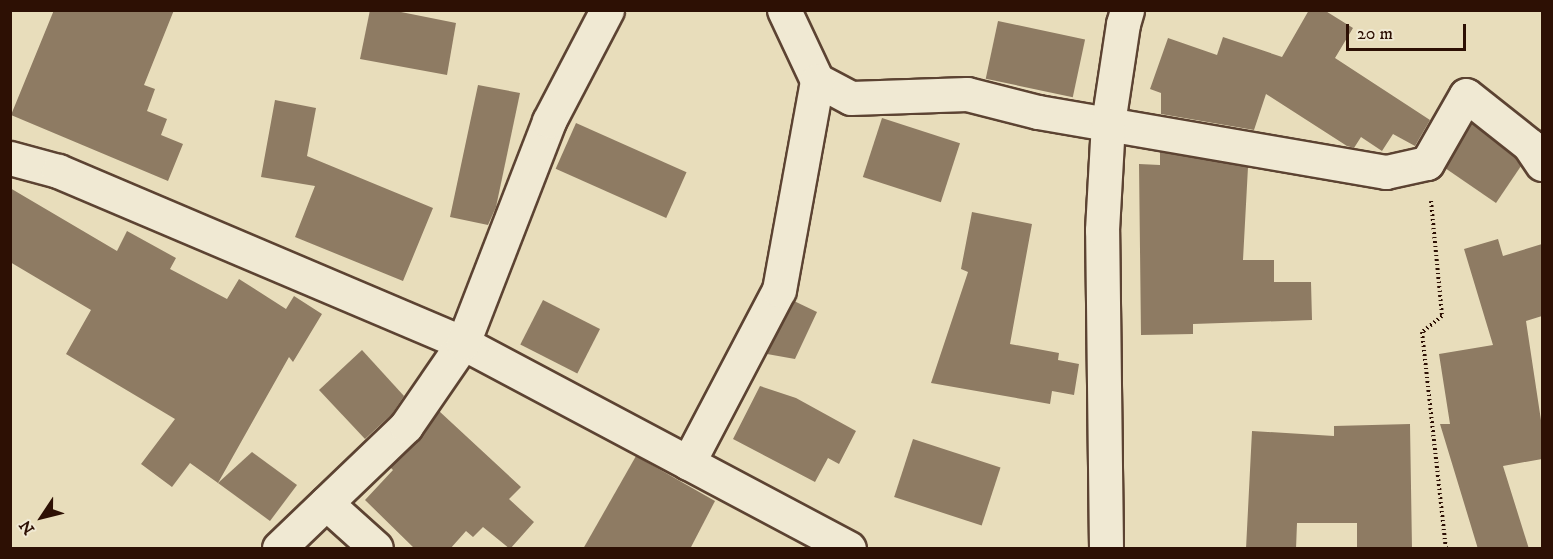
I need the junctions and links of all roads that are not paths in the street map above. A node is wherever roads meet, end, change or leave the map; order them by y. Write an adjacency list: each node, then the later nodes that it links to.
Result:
1 (607, 10): 8 (street)
2 (784, 10): 4 (street)
3 (1127, 10): 5 (street)
4 (817, 80): 5 (street); 9 (street)
5 (1108, 123): 7 (street); 14 (street)
6 (10, 158): 8 (street)
7 (1542, 164)
8 (463, 343): 9 (street); 10 (street)
9 (688, 463): 13 (street)
10 (326, 503): 11 (street); 12 (street)
11 (279, 549)
12 (376, 549)
13 (849, 549)
14 (1106, 549)

